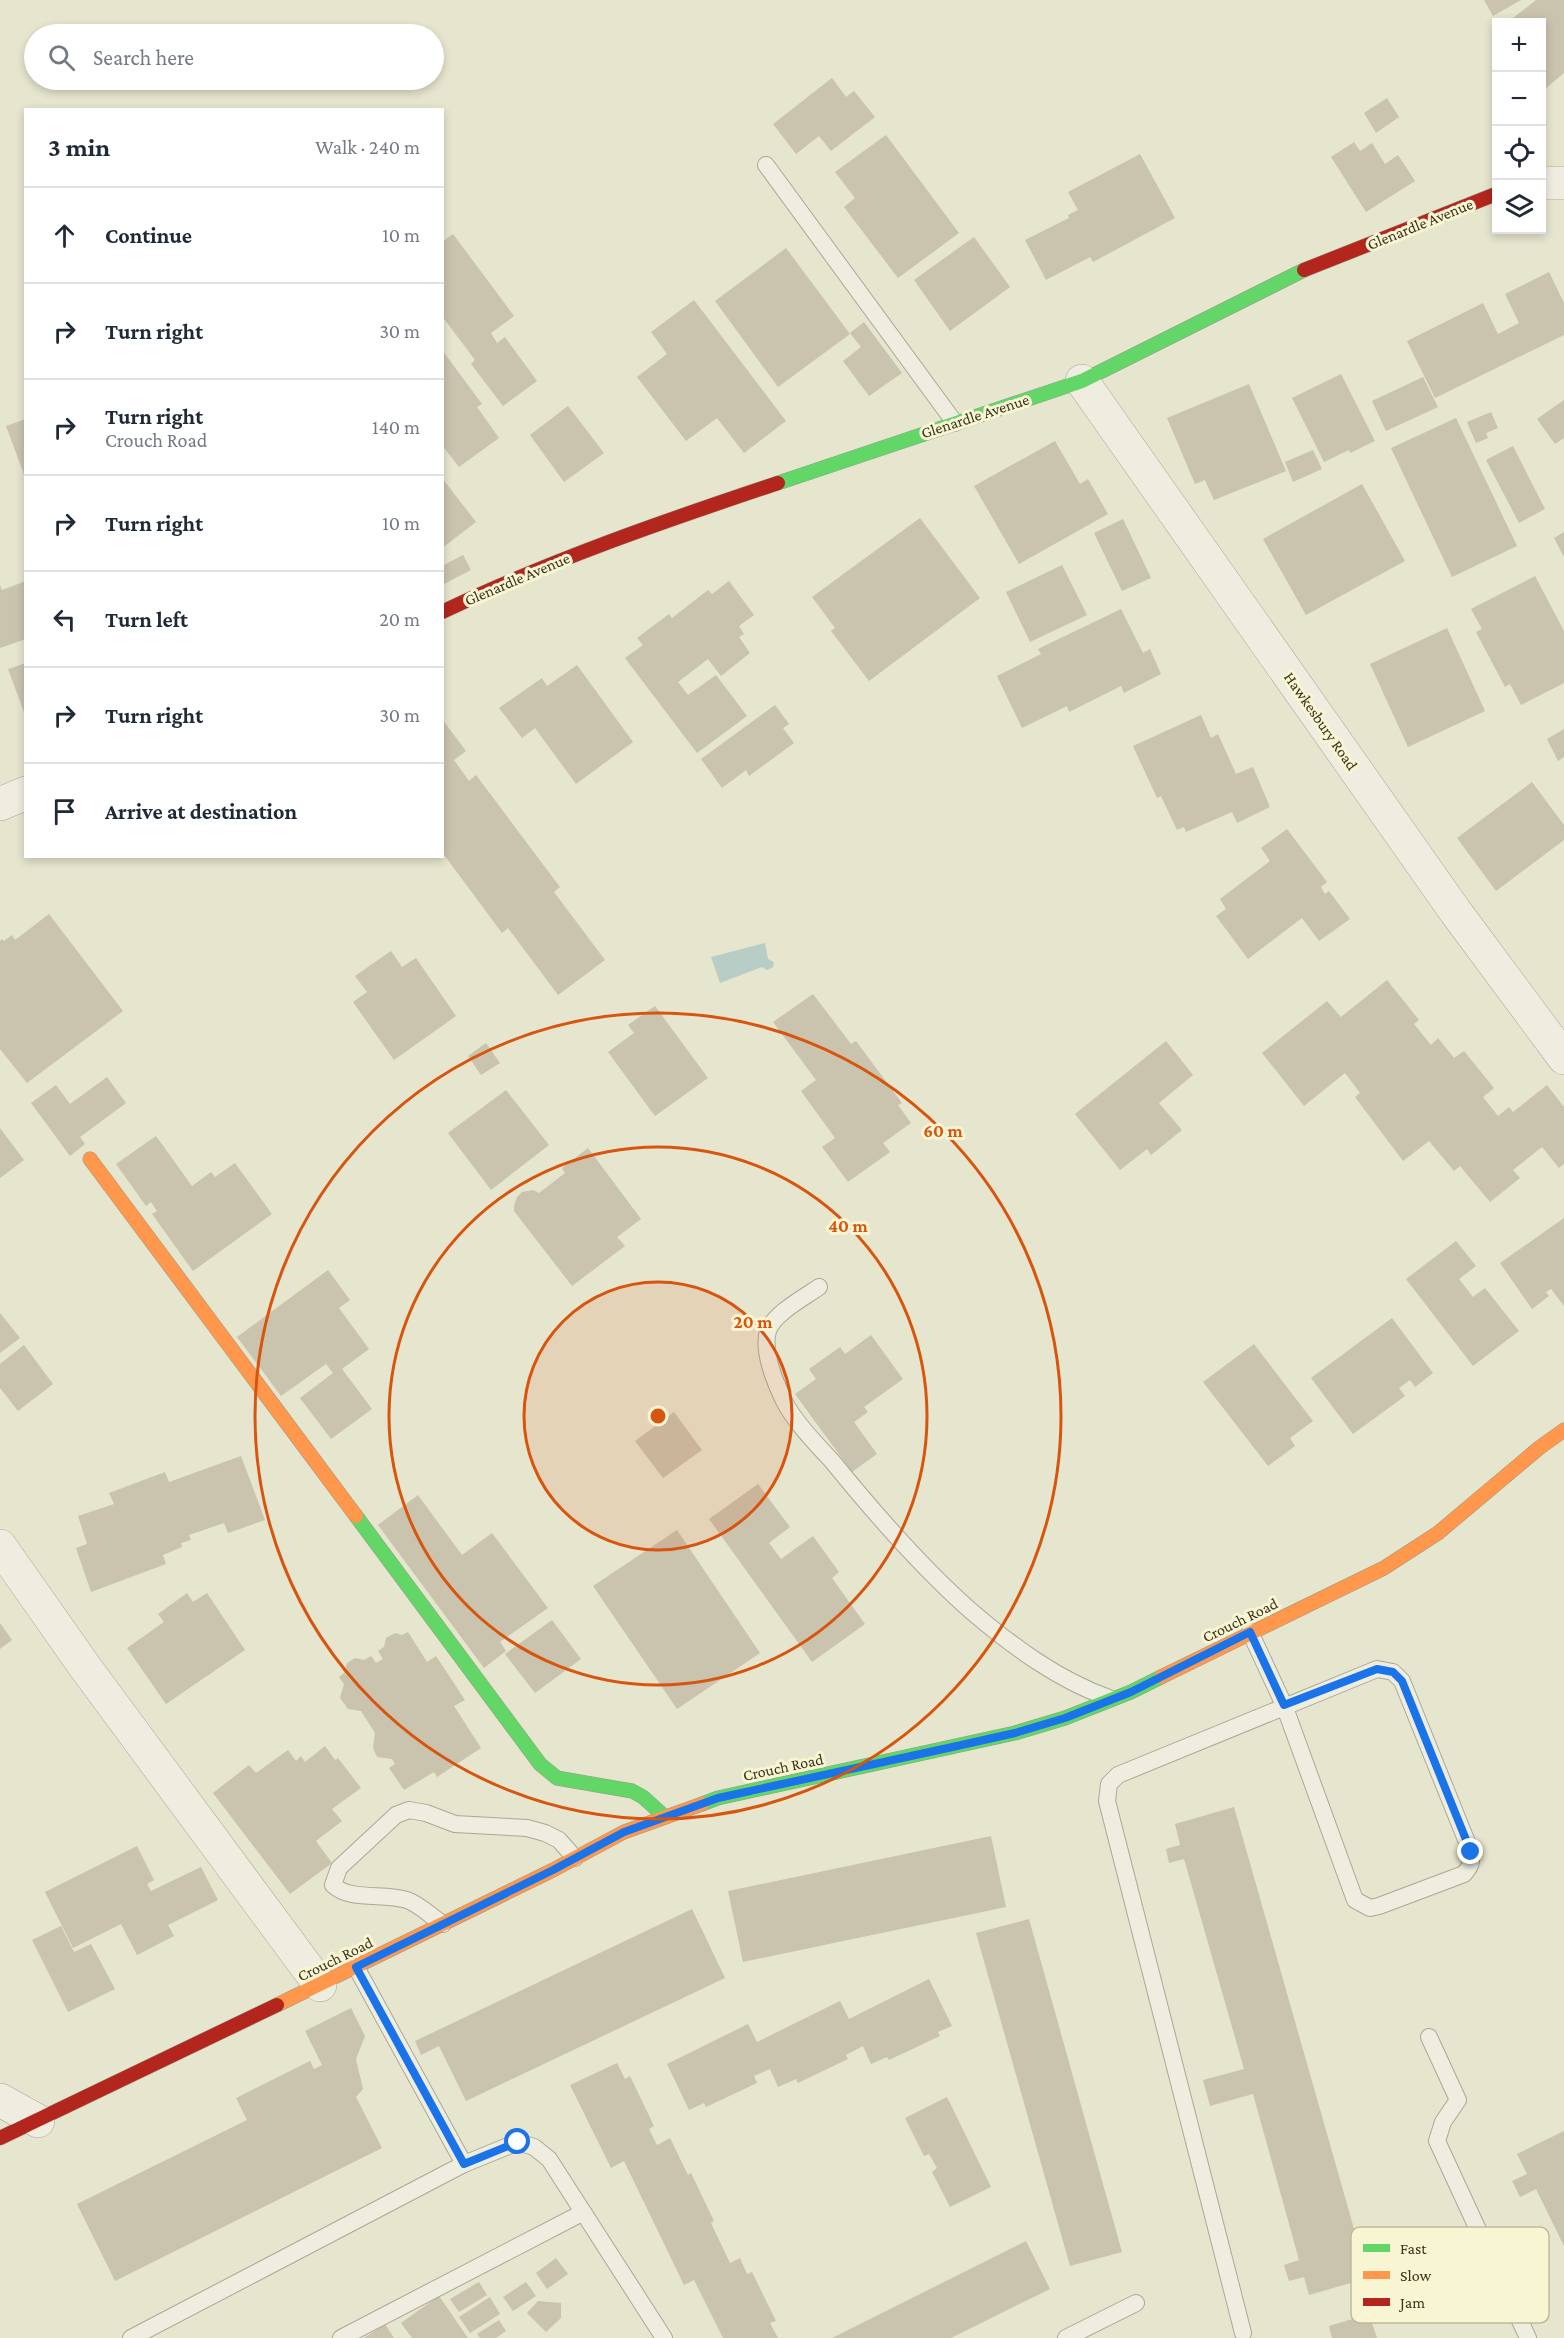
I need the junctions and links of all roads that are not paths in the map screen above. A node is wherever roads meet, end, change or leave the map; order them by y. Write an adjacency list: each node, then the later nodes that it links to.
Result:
1 (766, 165): 6 (lane)
2 (1546, 183): 3 (street)
3 (1564, 183)
4 (1492, 196): 5 (street, Glenardle Avenue)
5 (1082, 381): 6 (street, Glenardle Avenue); 10 (street, Hawkesbury Road)
6 (955, 423): 7 (street, Glenardle Avenue)
7 (444, 611)
8 (24, 794): 9 (street)
9 (0, 804)
10 (1564, 1058)
11 (90, 1159): 18 (street)
12 (819, 1287): 16 (lane)
13 (1564, 1430): 15 (street, Crouch Road)
14 (0, 1546): 22 (street)
15 (1250, 1632): 16 (street, Crouch Road); 17 (lane)
16 (1112, 1699): 18 (street, Crouch Road)
17 (1284, 1705): 17 (lane); 32 (lane)
18 (665, 1817): 19 (street, Crouch Road)
19 (575, 1858): 20 (street, Crouch Road); 20 (lane)
20 (443, 1924): 21 (street, Crouch Road)
21 (356, 1967): 22 (street, Crouch Road); 27 (lane)
22 (320, 1985): 25 (street, Crouch Road)
23 (1429, 2037): 29 (lane)
24 (0, 2100): 25 (street)
25 (38, 2121): 26 (street, Crouch Road)
26 (0, 2138)
27 (464, 2164): 28 (lane); 33 (lane)
28 (582, 2213): 34 (lane); 35 (lane)
29 (1477, 2227)
30 (1136, 2303): 36 (lane)
31 (1521, 2323): 37 (lane)
32 (1243, 2333)
33 (131, 2338)
34 (341, 2338)
35 (664, 2338)
36 (1066, 2338)
37 (1528, 2338)

